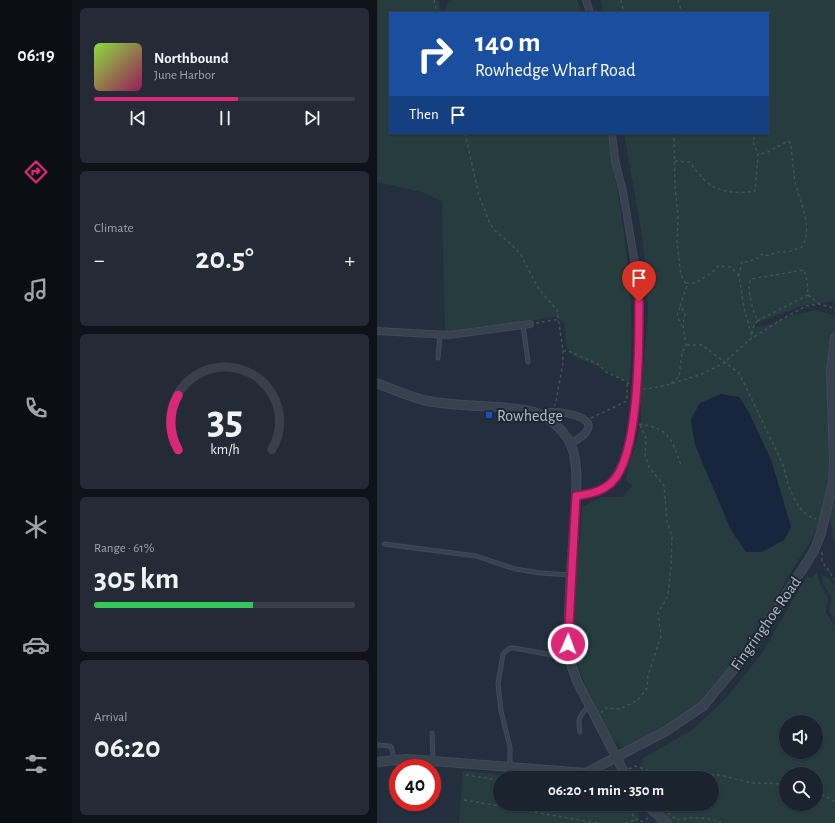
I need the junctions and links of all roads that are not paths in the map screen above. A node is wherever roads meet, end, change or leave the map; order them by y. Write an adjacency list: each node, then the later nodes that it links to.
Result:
1 (586, 0): 2 (street)
2 (590, 12)
3 (612, 134): 14 (street)
4 (530, 324): 5 (street)
5 (523, 325): 7 (street); 10 (lane)
6 (377, 331): 7 (street)
7 (440, 335): 9 (lane)
8 (835, 338): 22 (street, Fingringhoe Road)
9 (438, 358)
10 (528, 362)
11 (377, 383): 12 (street)
12 (543, 415): 13 (street); 13 (street)
13 (571, 444): 14 (street)
14 (576, 496): 16 (street)
15 (384, 544): 16 (lane)
16 (571, 575): 17 (street)
17 (569, 658): 18 (street); 28 (lane)
18 (590, 704): 19 (lane); 22 (street)
19 (580, 732)
20 (432, 734): 24 (lane)
21 (377, 745): 23 (lane)
22 (618, 758): 30 (street, Fingringhoe Road); 31 (street)
23 (394, 759)
24 (433, 759)
25 (389, 761): 26 (street, Fingringhoe Road)
26 (377, 762)
27 (441, 762): 28 (street, Fingringhoe Road)
28 (510, 767): 29 (street, Fingringhoe Road)
29 (561, 771)
30 (590, 771)
31 (624, 771)
32 (653, 811): 33 (street)
33 (667, 823)

